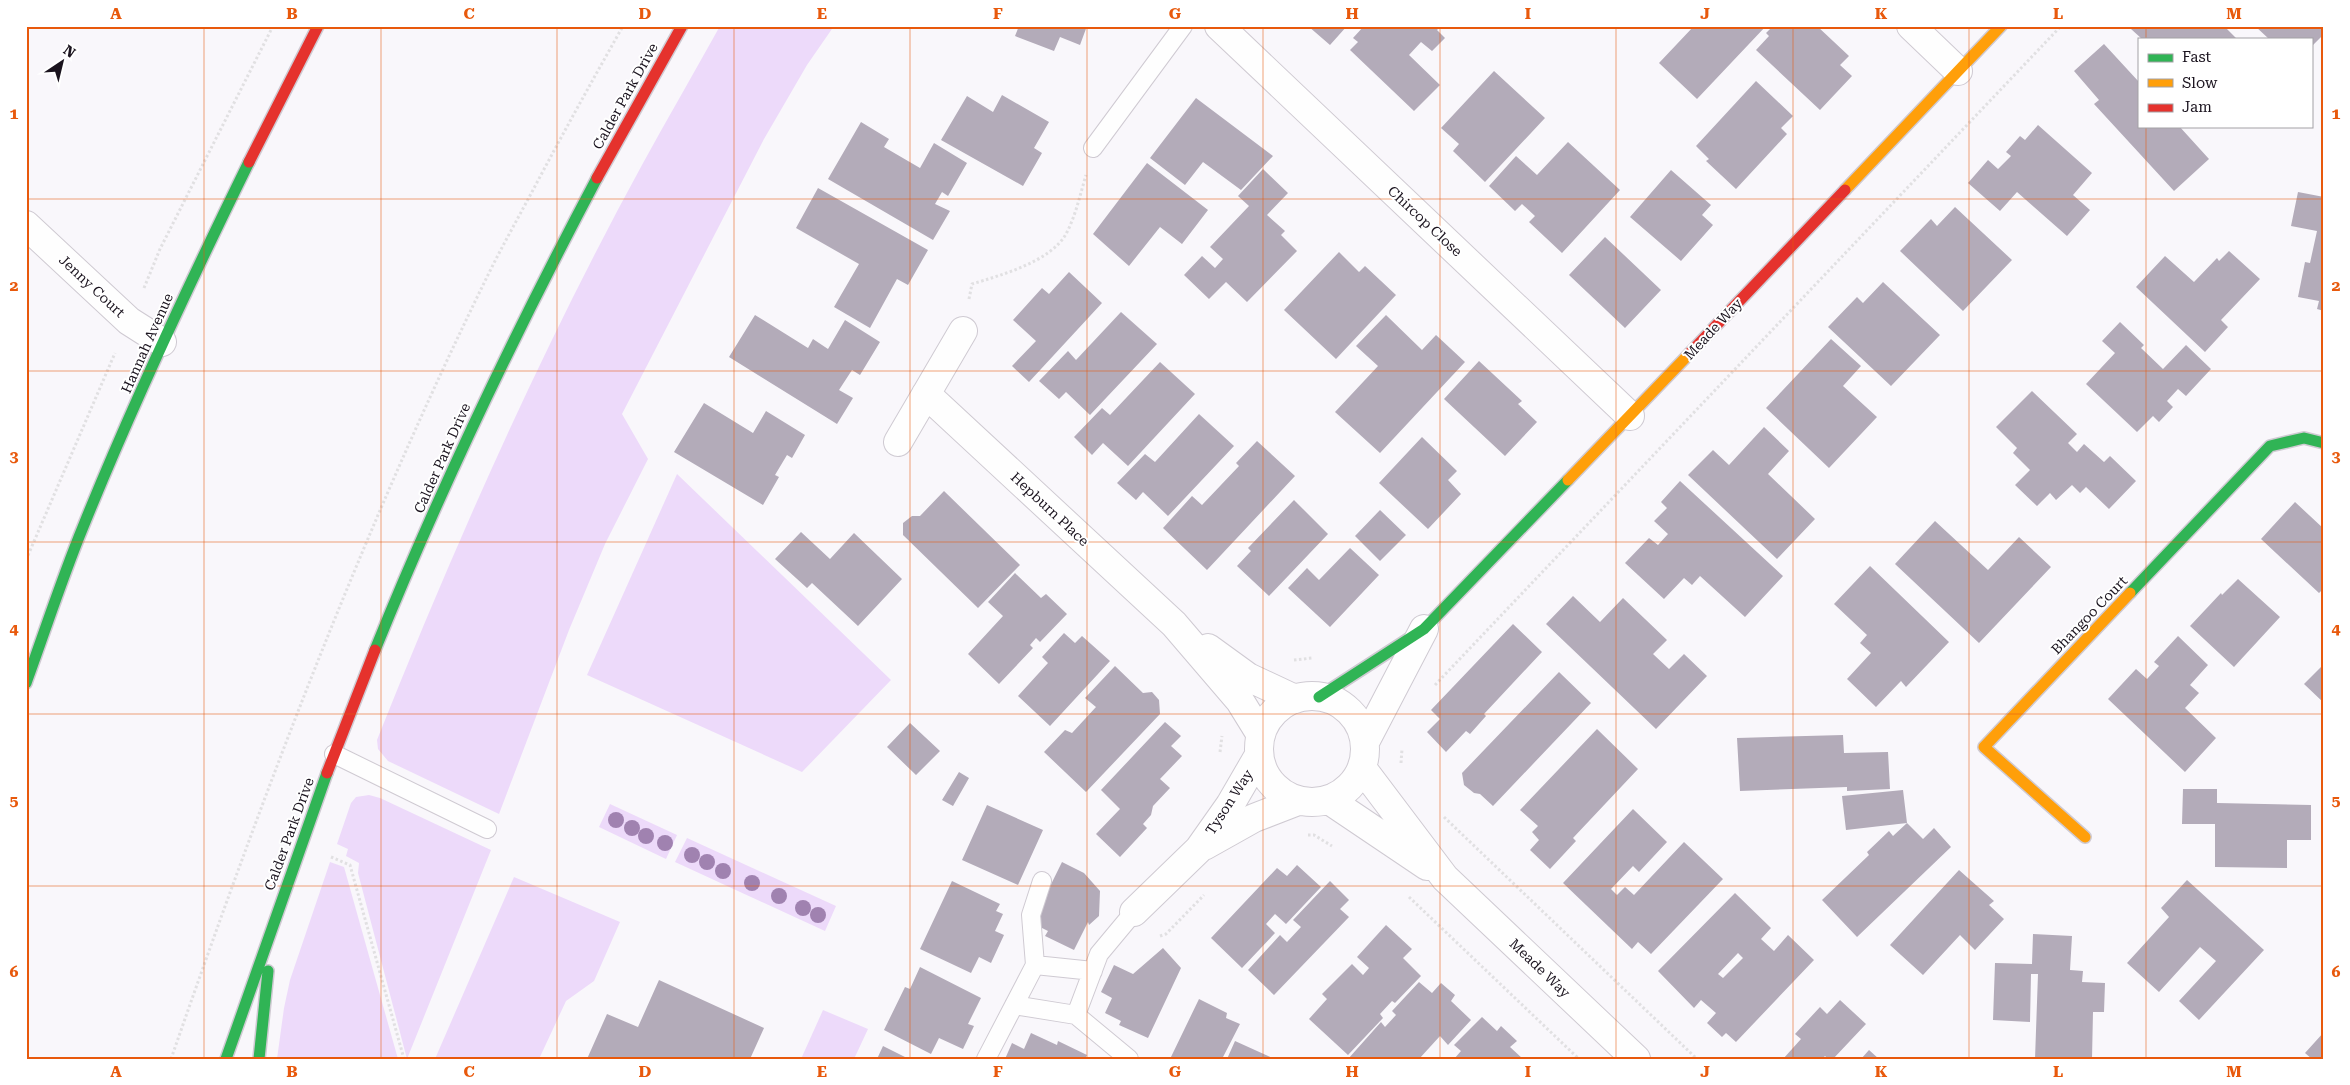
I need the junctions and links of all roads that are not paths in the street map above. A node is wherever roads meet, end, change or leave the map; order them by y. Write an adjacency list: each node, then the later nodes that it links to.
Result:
1 (318, 26): 11 (street, Hannah Avenue)
2 (682, 26): 21 (street, Calder Park Drive)
3 (1183, 26): 8 (lane)
4 (1219, 26): 13 (street, Chircop Close)
5 (1911, 26): 7 (street)
6 (2001, 26): 7 (street, Meade Way)
7 (1958, 71): 13 (street, Meade Way)
8 (1093, 148)
9 (26, 225): 11 (street, Jenny Court)
10 (963, 330): 12 (street)
11 (162, 342): 17 (street, Hannah Avenue)
12 (926, 394): 14 (street); 18 (street, Hepburn Place)
13 (1630, 416): 16 (street, Meade Way)
14 (898, 442)
15 (2324, 443): 26 (street, Bhangoo Court)
16 (1424, 629): 19 (street, Meade Way); 22 (street, Meade Way)
17 (26, 683)
18 (1241, 685): 19 (street, Hepburn Place); 20 (street, Hepburn Place)
19 (1307, 698): 20 (street); 22 (street)
20 (1260, 745): 24 (street); 27 (street, Tyson Way)
21 (334, 754): 25 (lane); 31 (street, Calder Park Drive)
22 (1363, 755): 23 (street); 28 (street, Meade Way)
23 (1329, 800): 24 (street); 28 (street, Meade Way)
24 (1298, 801): 27 (street, Tyson Way)
25 (487, 829)
26 (2085, 837)
27 (1199, 849): 30 (street, Tyson Way)
28 (1445, 878): 40 (street, Meade Way)
29 (1042, 880): 32 (lane)
30 (1134, 912): 33 (lane)
31 (273, 922): 36 (street, Calder Park Drive); 37 (street, Calder Park Drive)
32 (1035, 964): 33 (lane); 34 (lane)
33 (1093, 971): 35 (lane)
34 (1014, 1005): 35 (lane); 38 (lane)
35 (1076, 1015): 39 (lane)
36 (226, 1059)
37 (259, 1059)
38 (986, 1059)
39 (1129, 1059)
40 (1636, 1059)

